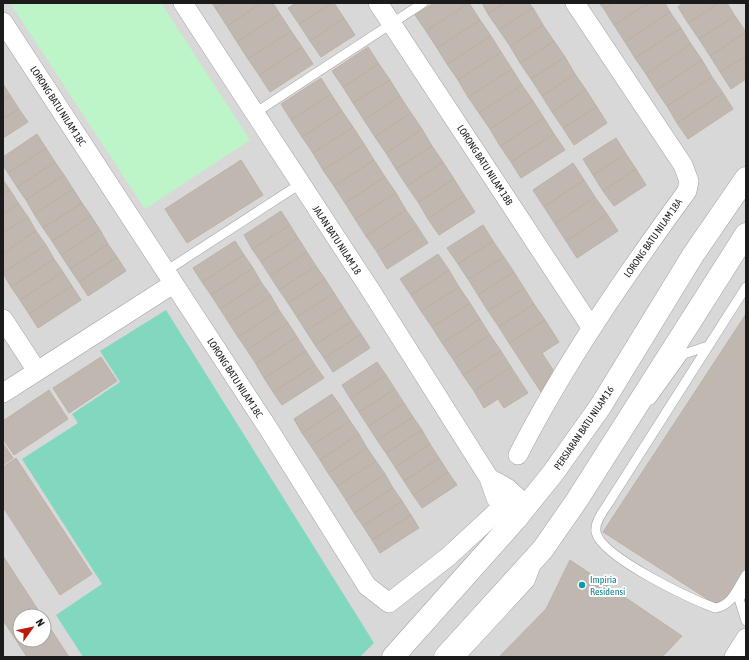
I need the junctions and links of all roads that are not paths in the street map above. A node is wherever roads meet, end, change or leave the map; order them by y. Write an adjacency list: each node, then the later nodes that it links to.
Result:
1 (183, 3): 7 (street, JALAN BATU NILAM 18)
2 (378, 3): 6 (street, LORONG BATU NILAM 18B)
3 (423, 3): 6 (lane)
4 (575, 3): 14 (street, LORONG BATU NILAM 18A)
5 (3, 22): 11 (street, LORONG BATU NILAM 18C)
6 (391, 24): 7 (lane); 14 (street, LORONG BATU NILAM 18B)
7 (255, 113): 9 (street, JALAN BATU NILAM 18)
8 (746, 178): 20 (street, PERSIARAN BATU NILAM 16)
9 (300, 184): 11 (lane); 20 (street, JALAN BATU NILAM 18)
10 (746, 234): 18 (street)
11 (170, 278): 16 (street); 20 (street, LORONG BATU NILAM 18C)
12 (746, 287): 15 (lane)
13 (3, 319): 16 (street)
14 (591, 327): 19 (street, LORONG BATU NILAM 18A)
15 (708, 346): 18 (lane); 22 (lane)
16 (37, 372): 17 (street)
17 (3, 393)
18 (628, 418): 21 (street)
19 (518, 455)
20 (515, 510): 27 (street, PERSIARAN BATU NILAM 16)
21 (543, 549): 26 (lane); 28 (street)
22 (746, 575)
23 (746, 589): 24 (lane)
24 (746, 621)
25 (746, 638): 29 (street)
26 (467, 655)
27 (393, 657)
28 (445, 657)
29 (734, 657)

